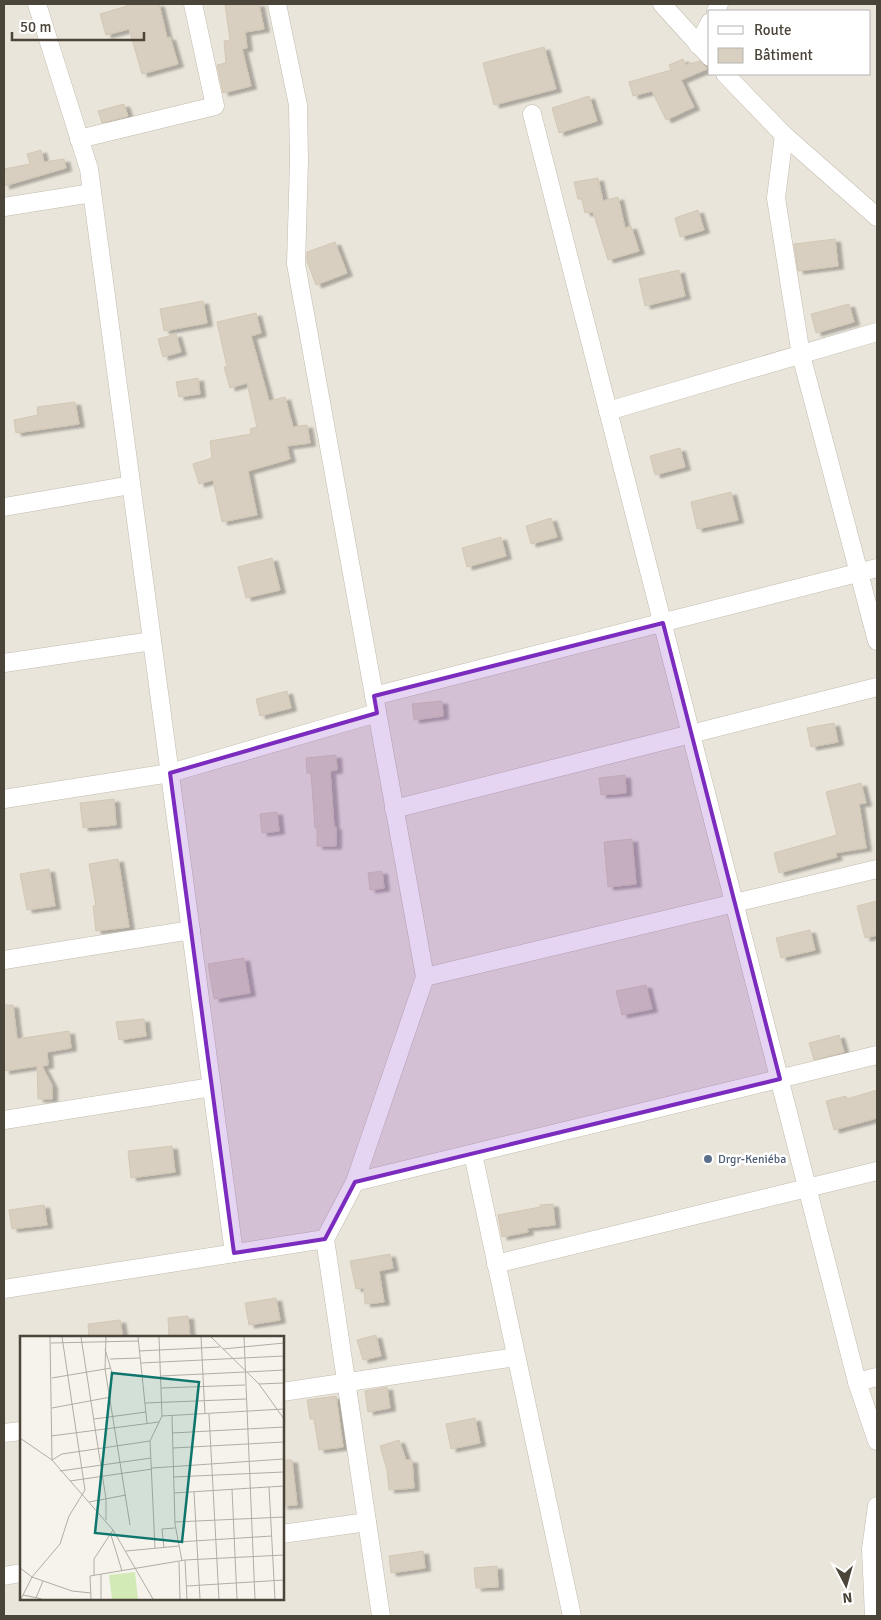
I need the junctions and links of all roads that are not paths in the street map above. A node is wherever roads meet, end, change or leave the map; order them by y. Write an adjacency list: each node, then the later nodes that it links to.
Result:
1 (37, 4): 10 (street)
2 (193, 4): 10 (street)
3 (277, 4): 26 (street)
4 (662, 4): 6 (street)
5 (708, 32): 6 (street)
6 (704, 51)
7 (726, 75): 9 (street)
8 (532, 114): 16 (street)
9 (784, 135): 13 (street); 15 (street)
10 (79, 139): 11 (street)
11 (92, 193): 12 (street); 17 (street)
12 (4, 206)
13 (877, 217)
14 (877, 332): 15 (street)
15 (801, 355): 16 (street); 20 (street)
16 (608, 411): 21 (street)
17 (131, 485): 18 (street); 22 (street)
18 (4, 507)
19 (877, 568): 20 (street)
20 (859, 573): 21 (street); 23 (street)
21 (663, 623): 26 (street); 27 (street)
22 (152, 641): 24 (street); 28 (street)
23 (877, 641)
24 (4, 663)
25 (877, 687): 27 (street)
26 (375, 704): 28 (street); 30 (street)
27 (691, 734): 30 (street); 32 (street)
28 (170, 773): 29 (street); 33 (street)
29 (4, 799)
30 (394, 808): 35 (street)
31 (877, 870): 32 (street)
32 (734, 904): 35 (street); 37 (street)
33 (191, 930): 34 (street); 38 (street)
34 (4, 960)
35 (425, 978): 42 (street)
36 (877, 1055): 37 (street)
37 (780, 1079): 40 (street); 43 (street)
38 (212, 1087): 39 (street); 45 (street)
39 (4, 1120)
40 (473, 1154): 42 (street); 46 (street)
41 (877, 1171): 43 (street)
42 (355, 1182): 44 (street)
43 (808, 1188): 46 (street); 51 (street)
44 (325, 1239): 45 (street); 50 (street)
45 (234, 1253): 47 (street)
46 (496, 1264): 48 (street)
47 (4, 1289)
48 (516, 1357): 50 (street); 62 (street)
49 (877, 1376): 51 (street)
50 (347, 1382): 52 (street); 57 (street)
51 (857, 1382): 55 (street)
52 (284, 1392)
53 (20, 1430): 54 (street)
54 (4, 1433)
55 (877, 1441)
56 (877, 1506): 63 (street)
57 (367, 1522): 58 (street); 61 (street)
58 (284, 1534)
59 (20, 1573): 60 (street)
60 (4, 1576)
61 (381, 1616)
62 (572, 1616)
63 (874, 1616)

